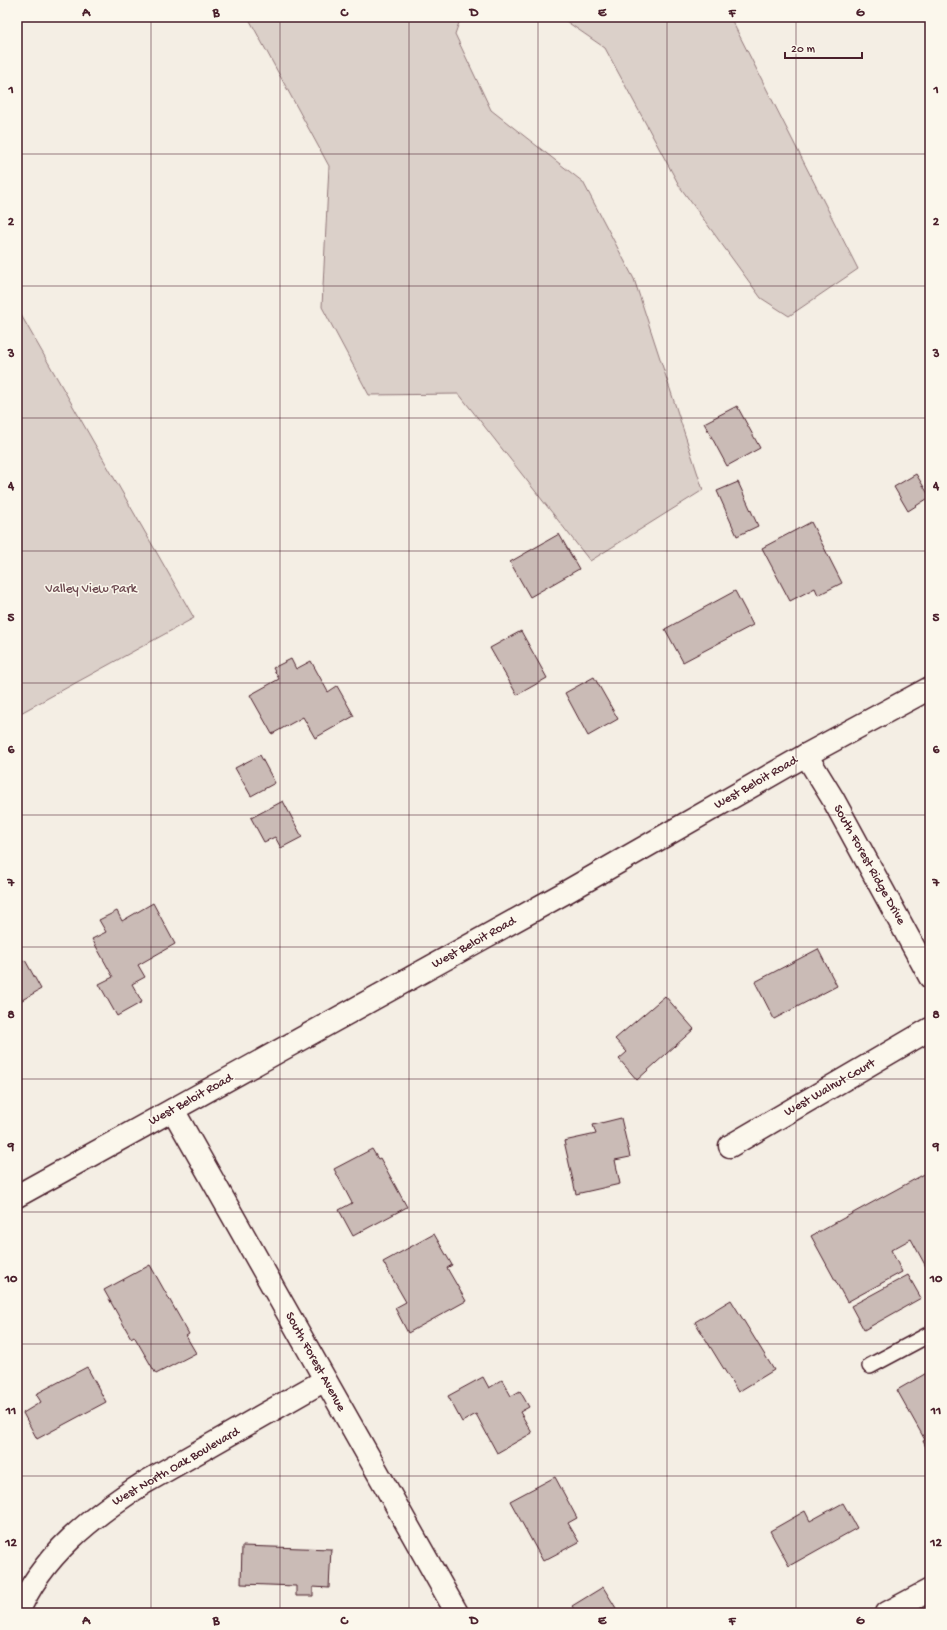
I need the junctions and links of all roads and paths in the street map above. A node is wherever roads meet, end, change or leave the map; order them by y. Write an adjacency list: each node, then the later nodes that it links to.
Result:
1 (930, 688): 2 (street, West Beloit Road)
2 (806, 755): 3 (street, South Forest Ridge Drive); 5 (street, West Beloit Road)
3 (930, 977)
4 (930, 1029): 6 (street, West Walnut Court)
5 (173, 1110): 7 (street, West Beloit Road); 10 (street, South Forest Avenue)
6 (730, 1146)
7 (17, 1196)
8 (930, 1334): 9 (lane)
9 (870, 1366)
10 (325, 1380): 12 (street, West North Oak Boulevard); 13 (street, South Forest Avenue)
11 (930, 1590): 14 (street)
12 (18, 1613)
13 (457, 1613)
14 (887, 1613)

